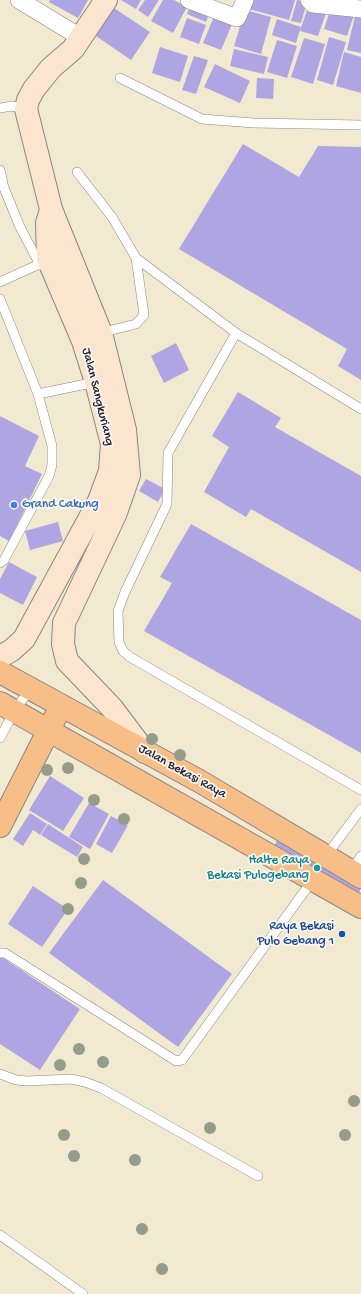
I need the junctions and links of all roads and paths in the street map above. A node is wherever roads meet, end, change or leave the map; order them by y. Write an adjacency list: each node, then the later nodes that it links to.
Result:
1 (19, 0): 7 (street)
2 (106, 0): 7 (street)
3 (189, 0): 4 (street)
4 (245, 0)
5 (309, 0): 6 (street)
6 (361, 9)
7 (80, 37): 10 (street)
8 (120, 78): 11 (lane)
9 (0, 108): 10 (lane)
10 (19, 108): 14 (street, Jalan Sangkuriang)
11 (361, 125)
12 (0, 170): 16 (lane)
13 (77, 172): 15 (lane)
14 (51, 209): 16 (street, Jalan Sangkuriang); 20 (street, Jalan Sangkuriang)
15 (136, 258): 19 (lane); 20 (lane)
16 (44, 262): 17 (lane); 20 (street, Jalan Sangkuriang)
17 (0, 282)
18 (0, 299): 22 (lane)
19 (236, 333): 23 (lane); 34 (lane)
20 (92, 337): 21 (street, Jalan Sangkuriang); 24 (street, Jalan Sangkuriang)
21 (96, 382): 22 (lane); 24 (street, Jalan Sangkuriang)
22 (38, 394): 25 (lane)
23 (361, 409)
24 (119, 473): 26 (street, Jalan Sangkuriang); 33 (street)
25 (0, 563)
26 (0, 657)
27 (0, 672): 28 (main road, Jalan Bekasi Raya)
28 (30, 689): 29 (lane); 30 (main road, Jalan Bekasi Raya)
29 (8, 706): 31 (main road); 32 (lane)
30 (61, 706): 31 (main road); 33 (main road, Jalan Bekasi Raya)
31 (49, 730): 36 (main road); 39 (main road)
32 (0, 738)
33 (145, 752): 37 (main road, Jalan Bekasi Raya)
34 (361, 790)
35 (361, 809): 37 (lane)
36 (0, 826)
37 (326, 856): 38 (main road, Jalan Bekasi Raya)
38 (358, 868)
39 (312, 880): 40 (main road); 41 (lane)
40 (361, 907)
41 (0, 953)
42 (0, 1074): 43 (lane)
43 (258, 1176)
44 (0, 1235): 45 (lane)
45 (83, 1294)

